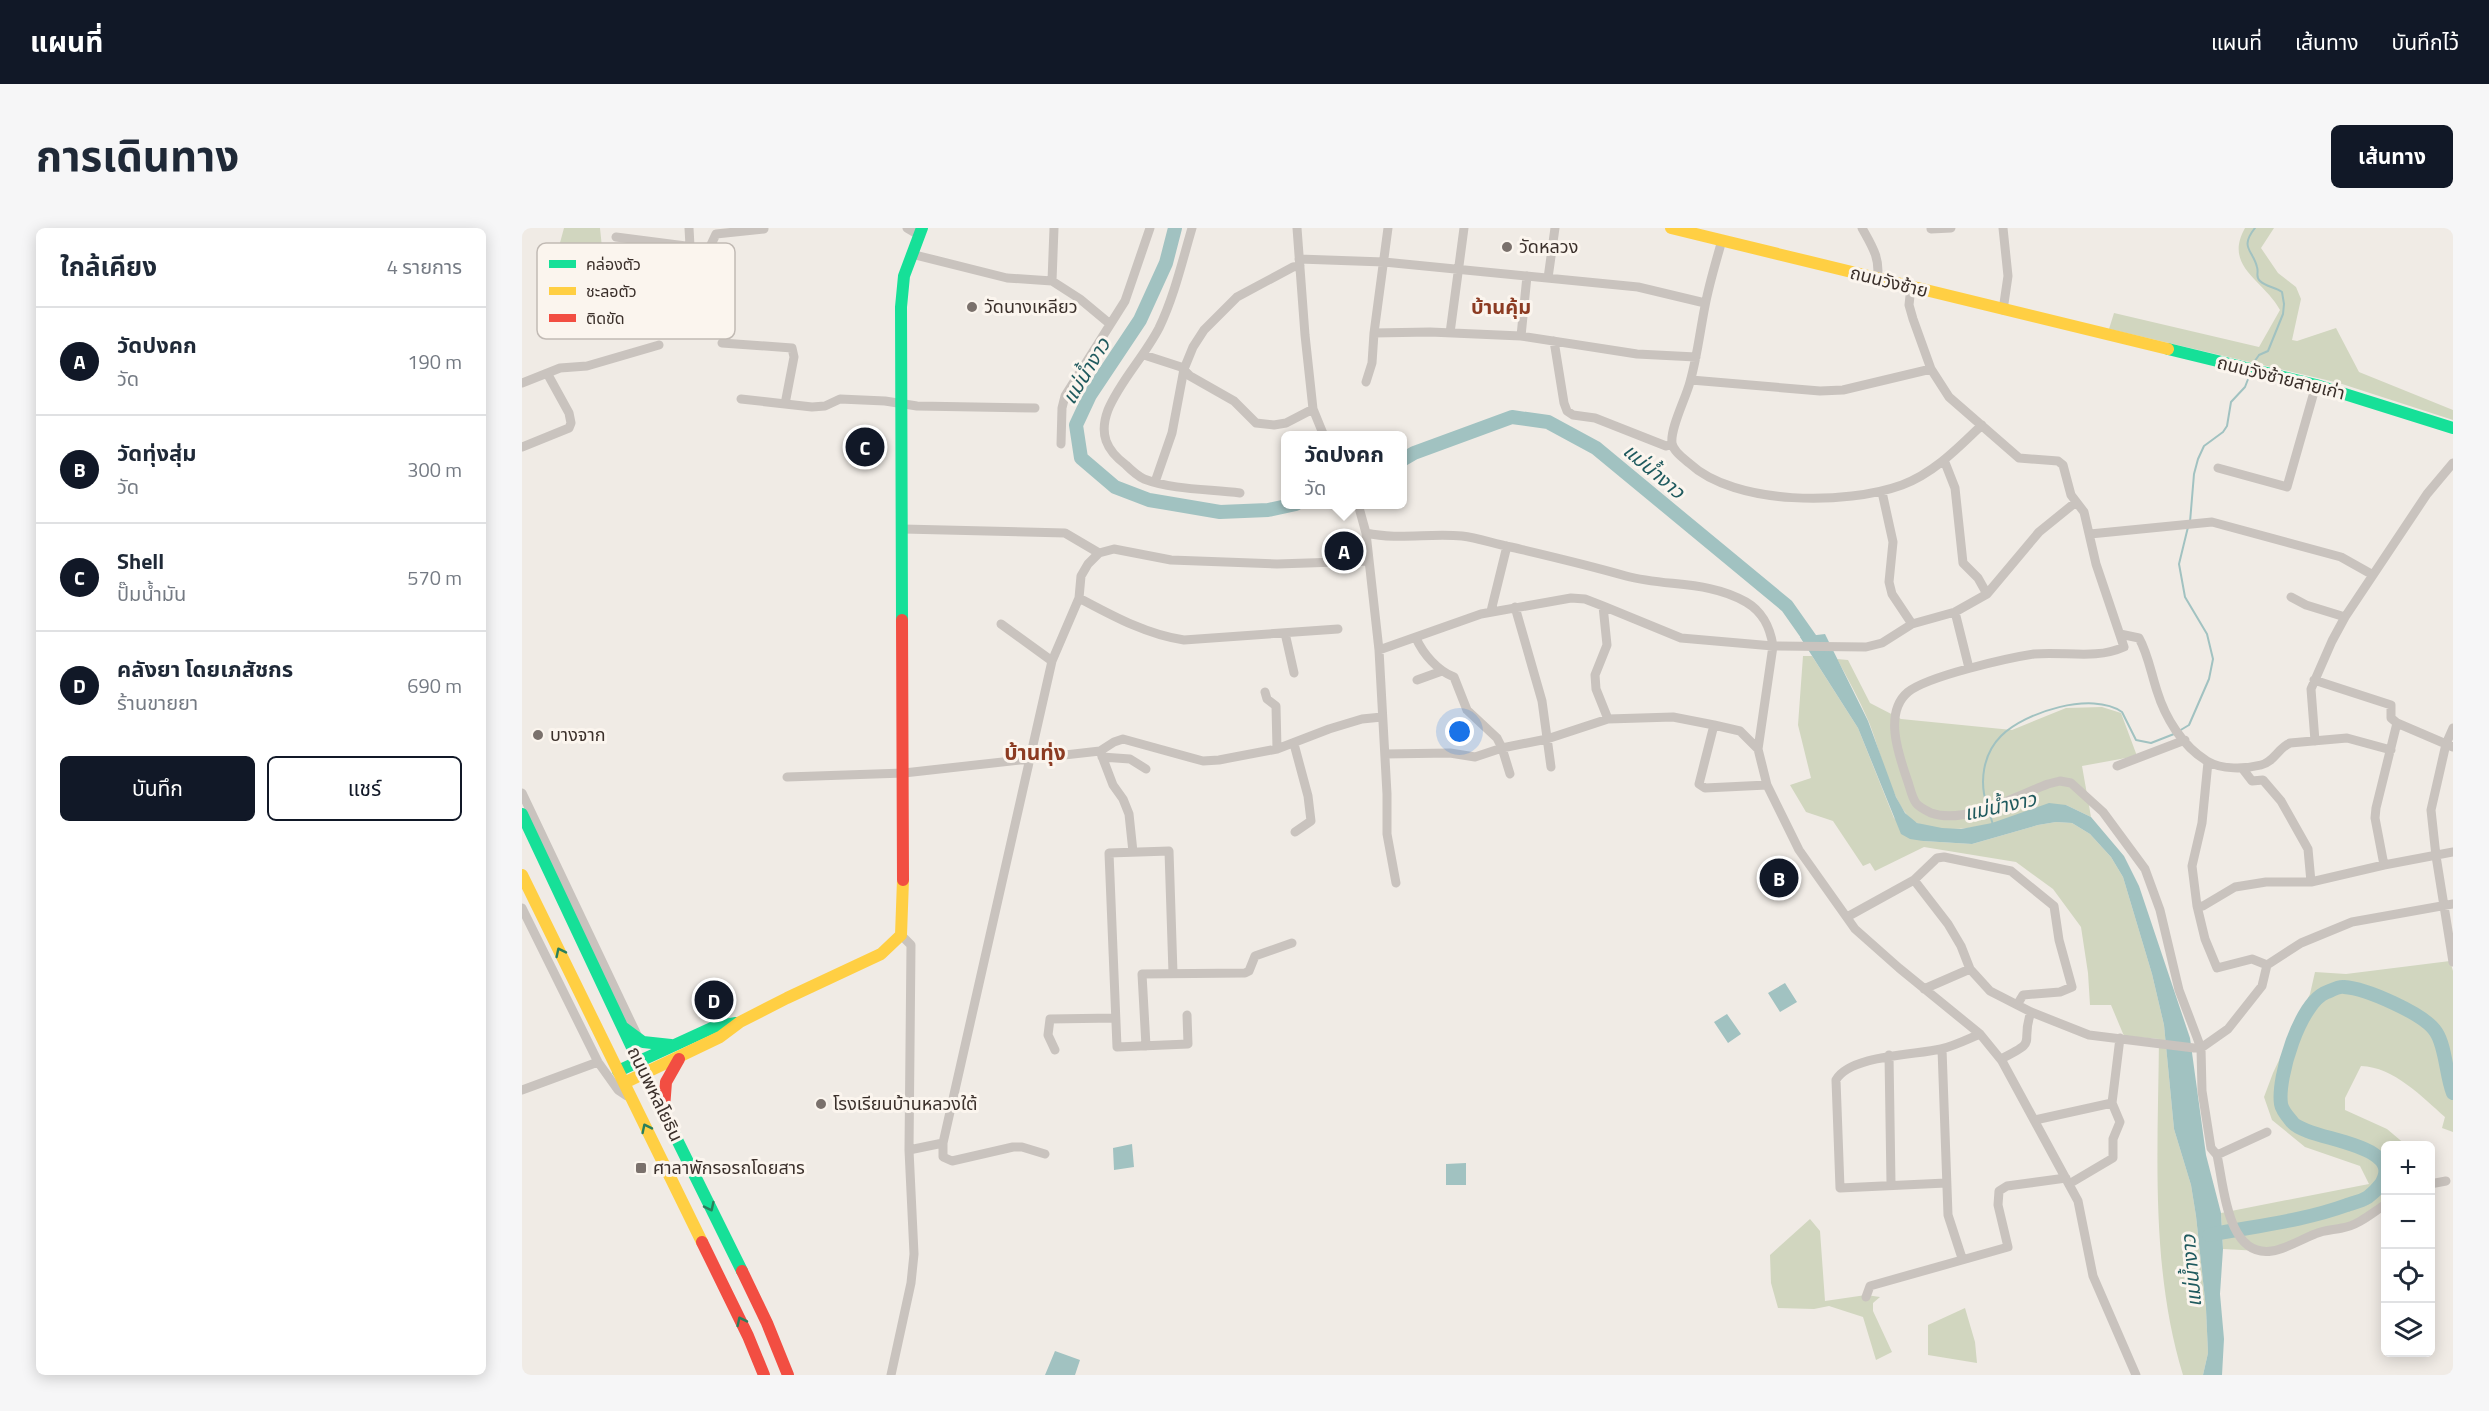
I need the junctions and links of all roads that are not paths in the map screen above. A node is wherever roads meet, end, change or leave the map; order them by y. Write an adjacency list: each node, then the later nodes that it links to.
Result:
1 (641, 228): 20 (street)
2 (689, 228): 23 (street)
3 (907, 228): 18 (street)
4 (1054, 228): 32 (street)
5 (1150, 228): 36 (street)
6 (1192, 228): 44 (street)
7 (1297, 228): 26 (street)
8 (1388, 228): 27 (street)
9 (1464, 228): 28 (street)
10 (1555, 228): 30 (street)
11 (1671, 228): 21 (main road, ถนนวังซ้าย)
12 (1862, 228): 31 (street)
13 (1931, 228): 14 (street)
14 (1951, 228)
15 (2004, 228): 35 (street)
16 (764, 229): 17 (street)
17 (733, 230): 24 (street)
18 (921, 231): 25 (main road)
19 (616, 237): 20 (street)
20 (642, 240): 22 (street)
21 (1722, 240): 31 (main road, ถนนวังซ้าย); 34 (street)
22 (666, 243)
23 (690, 243)
24 (713, 243)
25 (912, 254): 32 (street); 55 (main road)
26 (1299, 262): 27 (street); 46 (street); 57 (street)
27 (1384, 262): 28 (street); 37 (street)
28 (1458, 270): 29 (street); 38 (street)
29 (1527, 276): 30 (street); 40 (street)
30 (1548, 278): 34 (street)
31 (1877, 280): 33 (main road, ถนนวังซ้าย)
32 (1052, 281): 36 (street)
33 (1911, 287): 35 (main road, ถนนวังซ้าย); 47 (street)
34 (1705, 303): 45 (street)
35 (2003, 310): 39 (main road, ถนนวังซ้าย)
36 (1110, 324): 61 (street)
37 (1374, 333): 38 (street); 50 (street)
38 (1450, 333): 40 (street)
39 (2107, 335): 52 (main road, ถนนวังซ้ายสายเก่า)
40 (1521, 336): 41 (street)
41 (1554, 341): 45 (street); 62 (street)
42 (722, 343): 54 (street)
43 (659, 345): 48 (street)
44 (1144, 355): 46 (street); 67 (street)
45 (1695, 357): 49 (street)
46 (1184, 369): 57 (street); 67 (street)
47 (1931, 369): 49 (street); 58 (street)
48 (547, 373): 51 (street); 63 (street)
49 (1691, 380): 62 (street)
50 (1366, 382)
51 (522, 383)
52 (2316, 385): 59 (main road, ถนนวังซ้ายสายเก่า); 66 (street)
53 (741, 399): 54 (street)
54 (785, 404): 55 (street)
55 (902, 404): 56 (street); 72 (main road)
56 (1035, 408)
57 (1313, 409): 60 (street)
58 (1982, 425): 64 (street); 70 (street)
59 (2453, 428)
60 (1322, 431)
61 (1061, 444)
62 (1672, 444): 68 (street)
63 (522, 447)
64 (1944, 460): 68 (street); 79 (street)
65 (2453, 464): 78 (street)
66 (2218, 468)
67 (1155, 482): 69 (street)
68 (1882, 492): 88 (street)
69 (1240, 493)
70 (2076, 502): 74 (street); 79 (street)
71 (1359, 509): 73 (street)
72 (903, 530): 76 (street); 124 (main road)
73 (1366, 533): 75 (street); 77 (street)
74 (2091, 534): 78 (street); 91 (street)
75 (1507, 546): 84 (street); 93 (street)
76 (1099, 553): 77 (street); 81 (street)
77 (1368, 561): 94 (street)
78 (2373, 575): 86 (street)
79 (1987, 594): 85 (street)
80 (2291, 597): 86 (street)
81 (1079, 598): 90 (street); 95 (street)
82 (1603, 606): 83 (street); 93 (street); 103 (street)
83 (1515, 607): 84 (street); 108 (street)
84 (1491, 611): 92 (street)
85 (1954, 612): 88 (street); 96 (street)
86 (2345, 617): 99 (street)
87 (1001, 624): 95 (street)
88 (1912, 624): 93 (street)
89 (1338, 629): 90 (street)
90 (1285, 633): 98 (street)
91 (2120, 634): 96 (street); 107 (street)
92 (1416, 639): 94 (street); 97 (street)
93 (1773, 646): 114 (street)
94 (1379, 650): 102 (street)
95 (1052, 661): 118 (street)
96 (1969, 669): 159 (street)
97 (1442, 671): 100 (street); 112 (street)
98 (1294, 673)
99 (2314, 680): 104 (street); 109 (street)
100 (1417, 681)
101 (1265, 692): 113 (street)
102 (1382, 717): 110 (street); 117 (street)
103 (1608, 719): 105 (street); 108 (street)
104 (2397, 723): 111 (street); 115 (street)
105 (1714, 725): 114 (street); 127 (street)
106 (2453, 728): 111 (street)
107 (2183, 738): 119 (street); 120 (street)
108 (1547, 739): 112 (street); 121 (street)
109 (2315, 741): 115 (street); 122 (street)
110 (1294, 744): 113 (street); 130 (street)
111 (2450, 746): 133 (street)
112 (1502, 748): 117 (street); 125 (street)
113 (1277, 749): 116 (street)
114 (1758, 749): 127 (street)
115 (2391, 750): 134 (street)
116 (1101, 754): 118 (street); 123 (street); 131 (street)
117 (1385, 754): 138 (street)
118 (1031, 758): 124 (street); 176 (street)
119 (2208, 762): 122 (street); 140 (street)
120 (2117, 766)
121 (1551, 767)
122 (2242, 768): 137 (street)
123 (1146, 769)
124 (904, 773): 126 (street); 143 (main road)
125 (1510, 774)
126 (787, 777)
127 (1767, 785): 142 (street)
128 (522, 793): 157 (street)
129 (522, 814): 154 (main road, ถนนพหลโยธิน)
130 (1295, 832)
131 (1133, 852): 148 (street); 153 (street)
132 (2453, 852): 133 (street)
133 (2436, 856): 134 (street); 139 (street)
134 (2384, 865): 137 (street)
135 (522, 875): 167 (main road, ถนนพหลโยธิน, one-way to 135)
136 (1914, 880): 142 (street); 147 (street); 150 (street)
137 (2310, 882): 140 (street)
138 (1396, 883)
139 (2448, 905): 145 (street); 146 (street)
140 (2197, 906): 146 (street)
141 (522, 908): 166 (street)
142 (1847, 917): 149 (street)
143 (901, 935): 161 (main road); 177 (street)
144 (1292, 943): 148 (street)
145 (2453, 960)
146 (2267, 965): 159 (street)
147 (1970, 969): 149 (street); 150 (street)
148 (1173, 973): 158 (street)
149 (1924, 989): 155 (street)
150 (2017, 1005): 151 (street)
151 (2031, 1012): 156 (street); 164 (street)
152 (1187, 1015): 158 (street)
153 (1115, 1018): 158 (street); 162 (street)
154 (623, 1027): 157 (main road); 165 (main road, ถนนพหลโยธิน)
155 (1980, 1034): 160 (street); 164 (street)
156 (2120, 1038): 159 (street); 172 (street)
157 (639, 1039): 161 (main road)
158 (1146, 1046)
159 (2198, 1048): 179 (street)
160 (1942, 1049): 163 (street); 182 (street)
161 (678, 1050): 165 (main road); 168 (main road); 173 (main road)
162 (1055, 1050)
163 (1889, 1055): 184 (street); 184 (street)
164 (2001, 1059): 174 (street)
165 (639, 1061): 167 (main road); 168 (main road, ถนนพหลโยธิน)
166 (598, 1062): 170 (street); 171 (street)
167 (618, 1071): 169 (main road, ถนนพหลโยธิน)
168 (644, 1073): 169 (main road); 173 (main road, ถนนพหลโยธิน)
169 (624, 1083): 171 (main road, ถนนพหลโยธิน)
170 (522, 1090)
171 (632, 1099): 188 (main road, ถนนพหลโยธิน, one-way to 171)
172 (2112, 1103): 174 (street); 180 (street)
173 (664, 1114): 189 (main road, ถนนพหลโยธิน, one-way to 189)
174 (2035, 1120): 180 (street)
175 (2266, 1132): 179 (street)
176 (943, 1143): 177 (street); 178 (street)
177 (909, 1150): 190 (street)
178 (1045, 1154)
179 (2217, 1155): 185 (street)
180 (2067, 1181): 186 (street); 191 (street)
181 (2446, 1181): 183 (street)
182 (1946, 1183): 184 (street); 186 (street)
183 (2435, 1183)
184 (1891, 1184)
185 (2381, 1207)
186 (1962, 1258): 187 (street)
187 (1866, 1297)
188 (764, 1375)
189 (788, 1375)
190 (891, 1375)
191 (2136, 1375)

